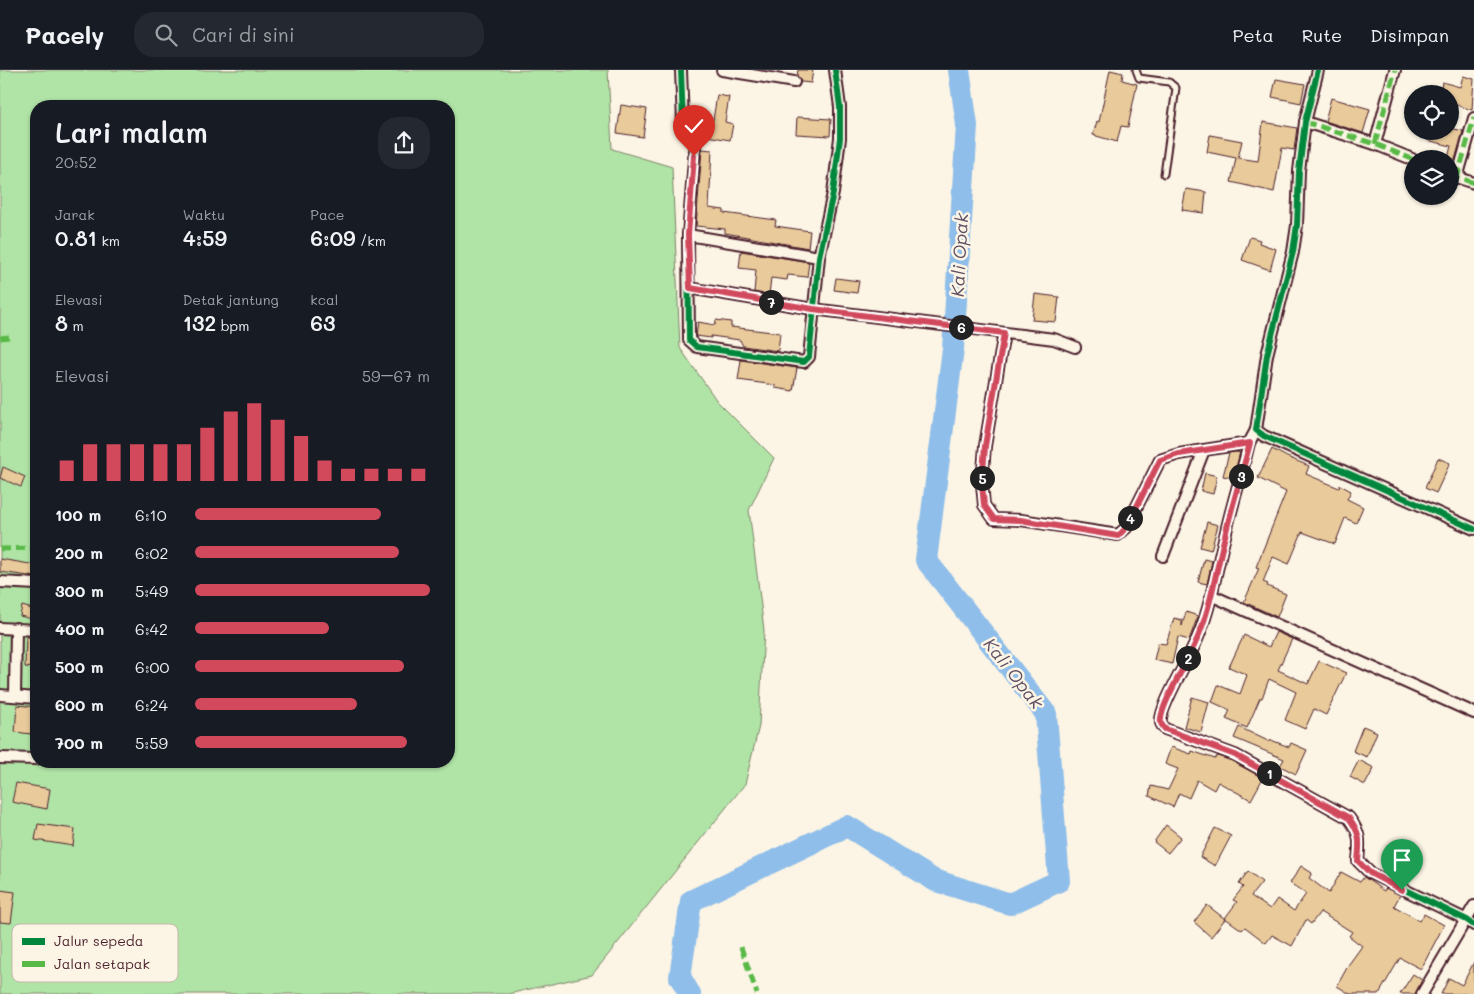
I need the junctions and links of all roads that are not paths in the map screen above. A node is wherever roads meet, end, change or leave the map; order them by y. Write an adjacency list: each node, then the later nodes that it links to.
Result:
1 (681, 70): 16 (street)
2 (722, 70): 7 (street)
3 (835, 70): 17 (street)
4 (1136, 70): 13 (lane)
5 (1318, 70): 9 (street)
6 (1395, 70): 10 (street)
7 (794, 82)
8 (1474, 118): 12 (street)
9 (1305, 122): 10 (street); 22 (street)
10 (1375, 144): 11 (street)
11 (1404, 157)
12 (1459, 162)
13 (1164, 174)
14 (1459, 178): 15 (street)
15 (1474, 183)
16 (688, 235): 17 (street); 18 (street)
17 (819, 257): 19 (street)
18 (690, 288): 19 (street); 19 (street)
19 (813, 309): 20 (street)
20 (1004, 333): 21 (street); 24 (street)
21 (1075, 348)
22 (1256, 430): 23 (street); 25 (street)
23 (1250, 443): 24 (street); 29 (street)
24 (1204, 450): 26 (street)
25 (1474, 529)
26 (1163, 556)
27 (0, 582): 28 (street)
28 (30, 584)
29 (1213, 596): 36 (street); 40 (street)
30 (0, 628): 31 (street)
31 (16, 628): 32 (street); 34 (street)
32 (30, 629)
33 (0, 695): 34 (street)
34 (15, 696): 35 (street)
35 (30, 697)
36 (1474, 713)
37 (0, 758): 38 (street)
38 (30, 759)
39 (1474, 906): 40 (street)
40 (1471, 922): 41 (street)
41 (1422, 994)

